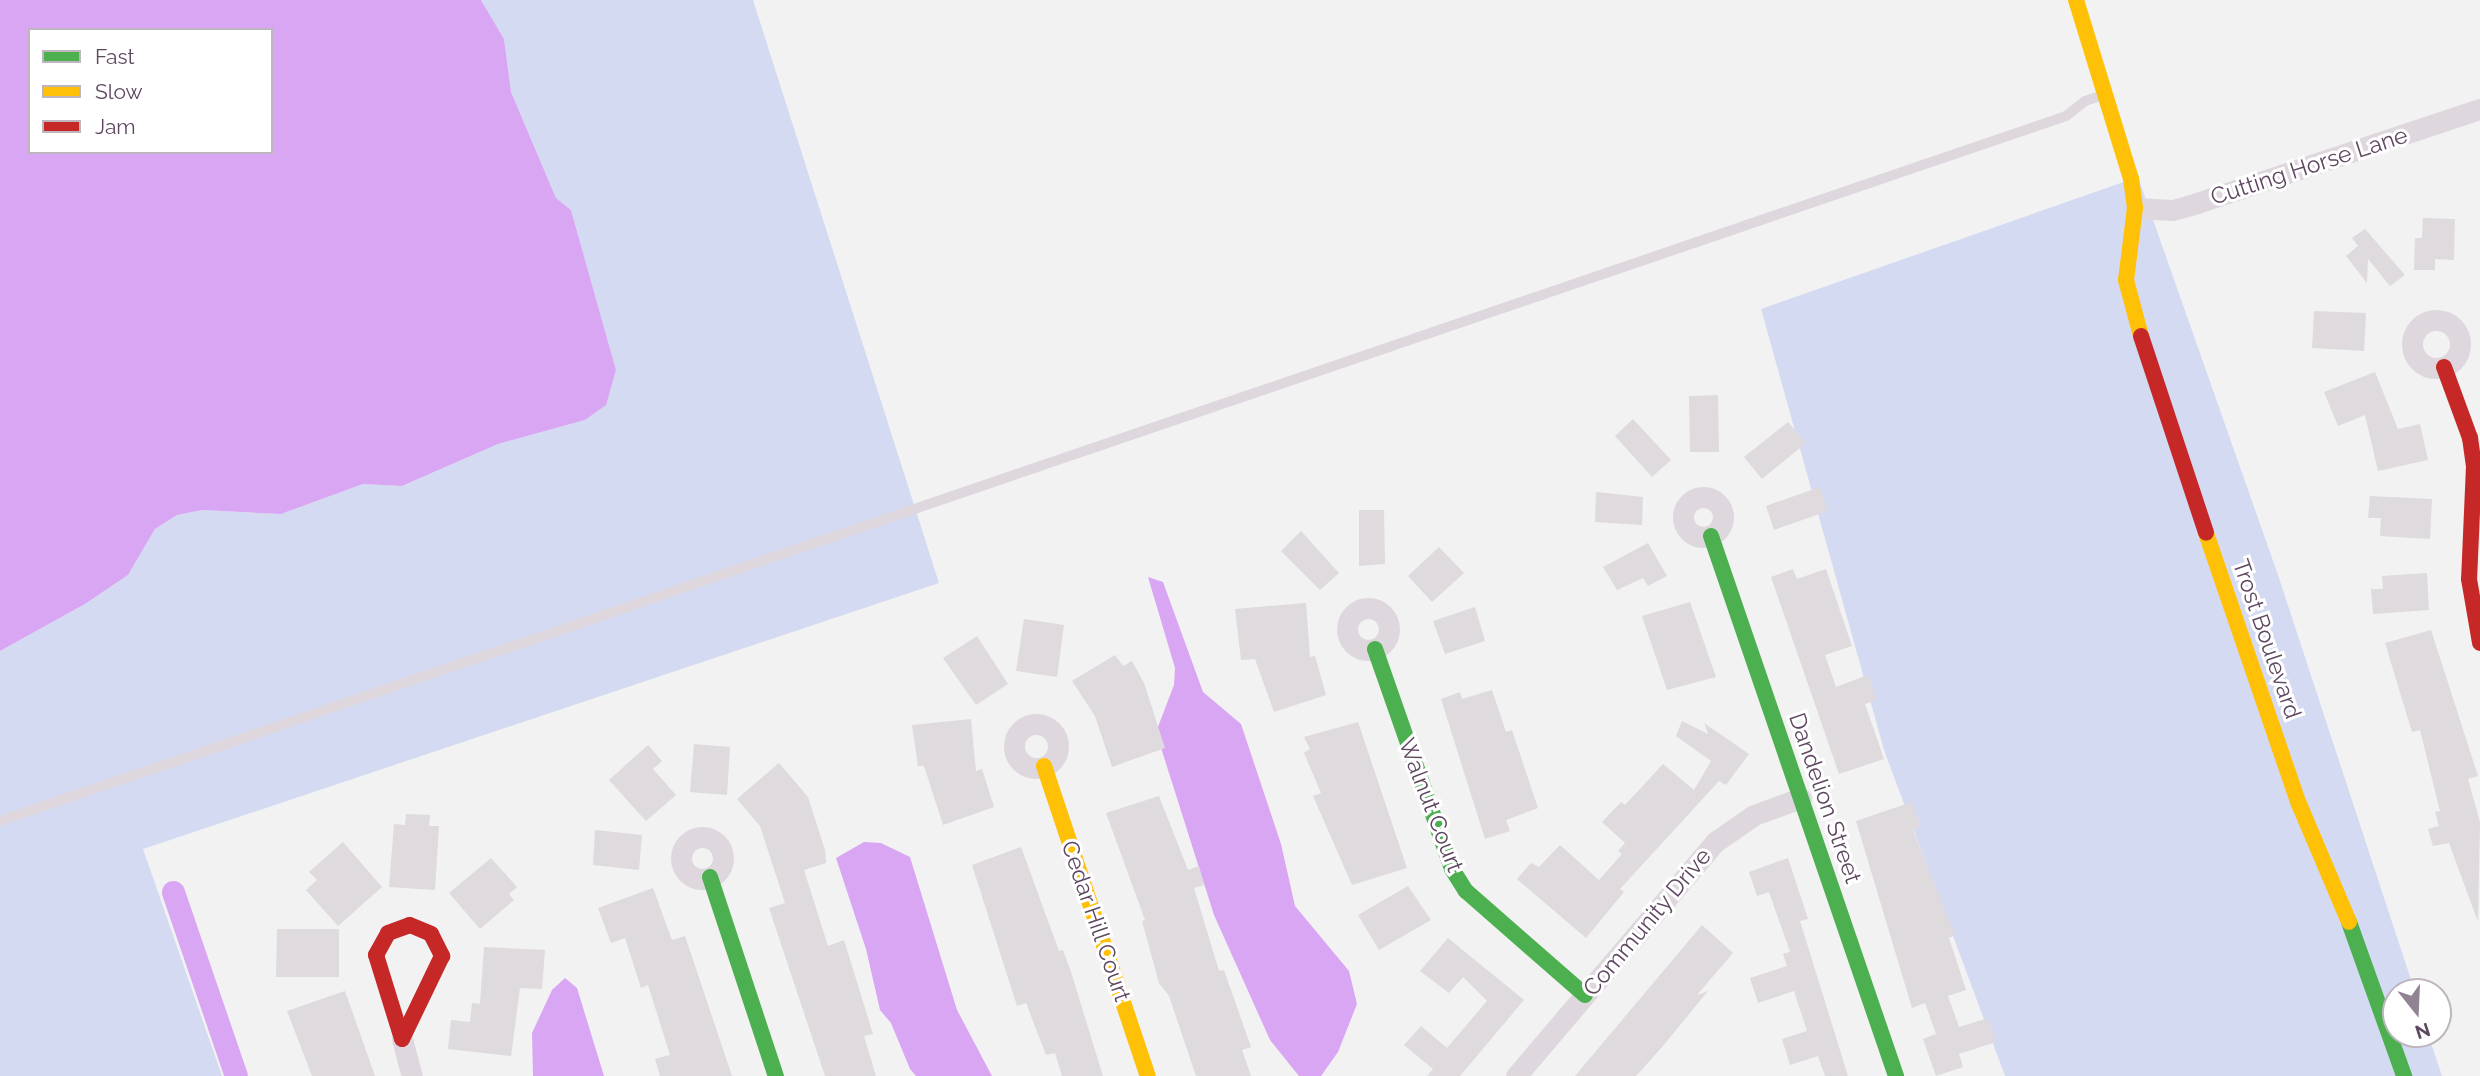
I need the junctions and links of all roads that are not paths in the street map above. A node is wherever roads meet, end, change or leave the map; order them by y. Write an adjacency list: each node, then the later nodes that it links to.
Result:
1 (2076, 0): 2 (street)
2 (2107, 94): 4 (street); 11 (lane)
3 (2480, 109): 4 (street, Cutting Horse Lane)
4 (2136, 208): 20 (street, Trost Boulevard)
5 (2444, 367): 7 (street)
6 (1711, 536): 10 (street, Dandelion Street)
7 (2480, 643)
8 (1375, 649): 13 (street, Walnut Court)
9 (1044, 766): 17 (street, Cedar Hill Court)
10 (1801, 798): 13 (street, Community Drive); 19 (street, Dandelion Street)
11 (0, 821)
12 (710, 877): 16 (street)
13 (1585, 995): 18 (street, Community Drive)
14 (402, 1039): 14 (street); 15 (street)
15 (412, 1076)
16 (776, 1076)
17 (1148, 1076)
18 (1516, 1076)
19 (1896, 1076)
20 (2404, 1076)

